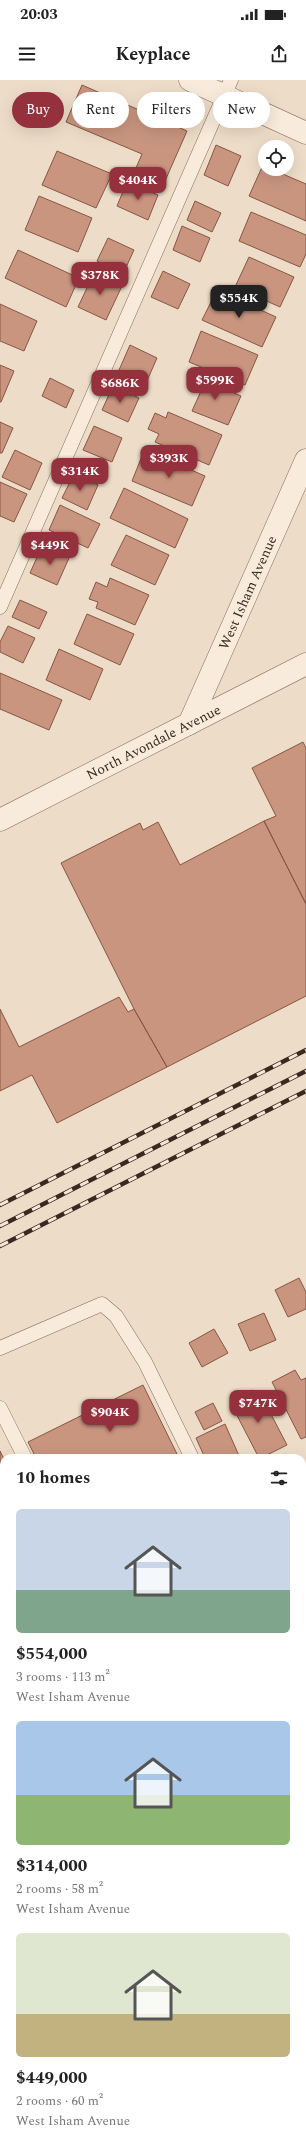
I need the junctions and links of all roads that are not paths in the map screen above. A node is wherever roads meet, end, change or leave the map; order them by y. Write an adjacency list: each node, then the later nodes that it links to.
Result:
1 (190, 80): 2 (street)
2 (228, 88): 3 (street); 5 (lane)
3 (306, 133)
4 (306, 460): 7 (street, West Isham Avenue)
5 (0, 607)
6 (306, 664): 7 (street, North Avondale Avenue)
7 (189, 724): 8 (street, North Avondale Avenue)
8 (0, 820)
9 (0, 1348): 12 (lane)
10 (0, 1408): 11 (lane)
11 (23, 1454)
12 (190, 1454)

